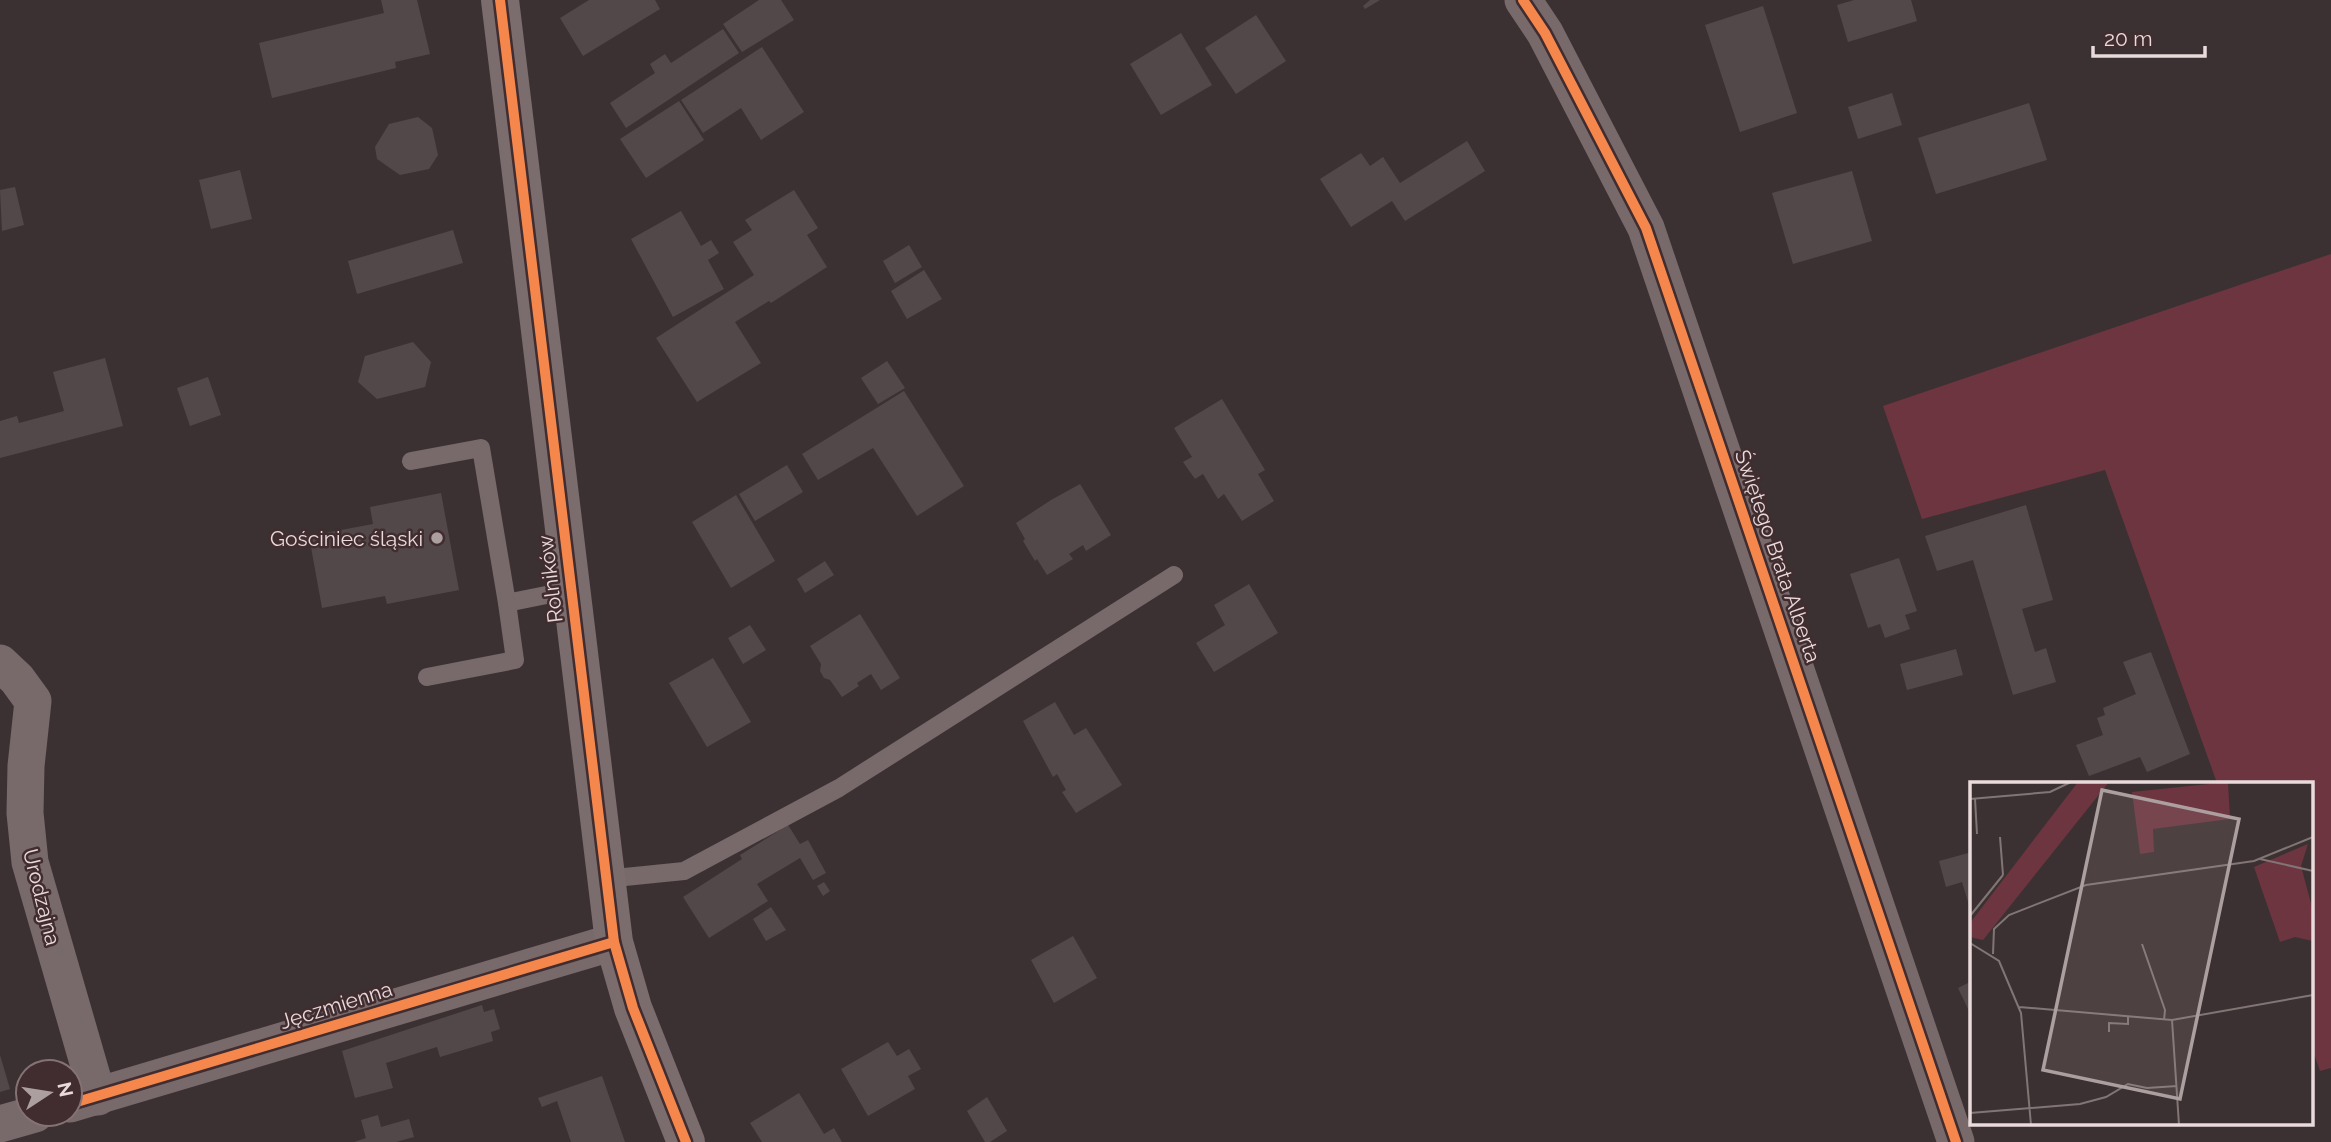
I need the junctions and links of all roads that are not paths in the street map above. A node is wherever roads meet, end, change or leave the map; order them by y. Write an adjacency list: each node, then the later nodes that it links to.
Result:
1 (500, 0): 5 (street, Rolników)
2 (1523, 0): 14 (street, Świętego Brata Alberta)
3 (411, 461): 6 (lane)
4 (1174, 575): 9 (lane)
5 (571, 590): 6 (lane); 9 (street, Rolników)
6 (506, 603): 8 (lane)
7 (0, 663): 11 (street, Urodzajna)
8 (428, 677)
9 (605, 879): 10 (street, Rolników)
10 (614, 942): 12 (street, Jęczmienna); 13 (street, Rolników)
11 (74, 1058)
12 (84, 1100)
13 (686, 1142)
14 (1956, 1142)

